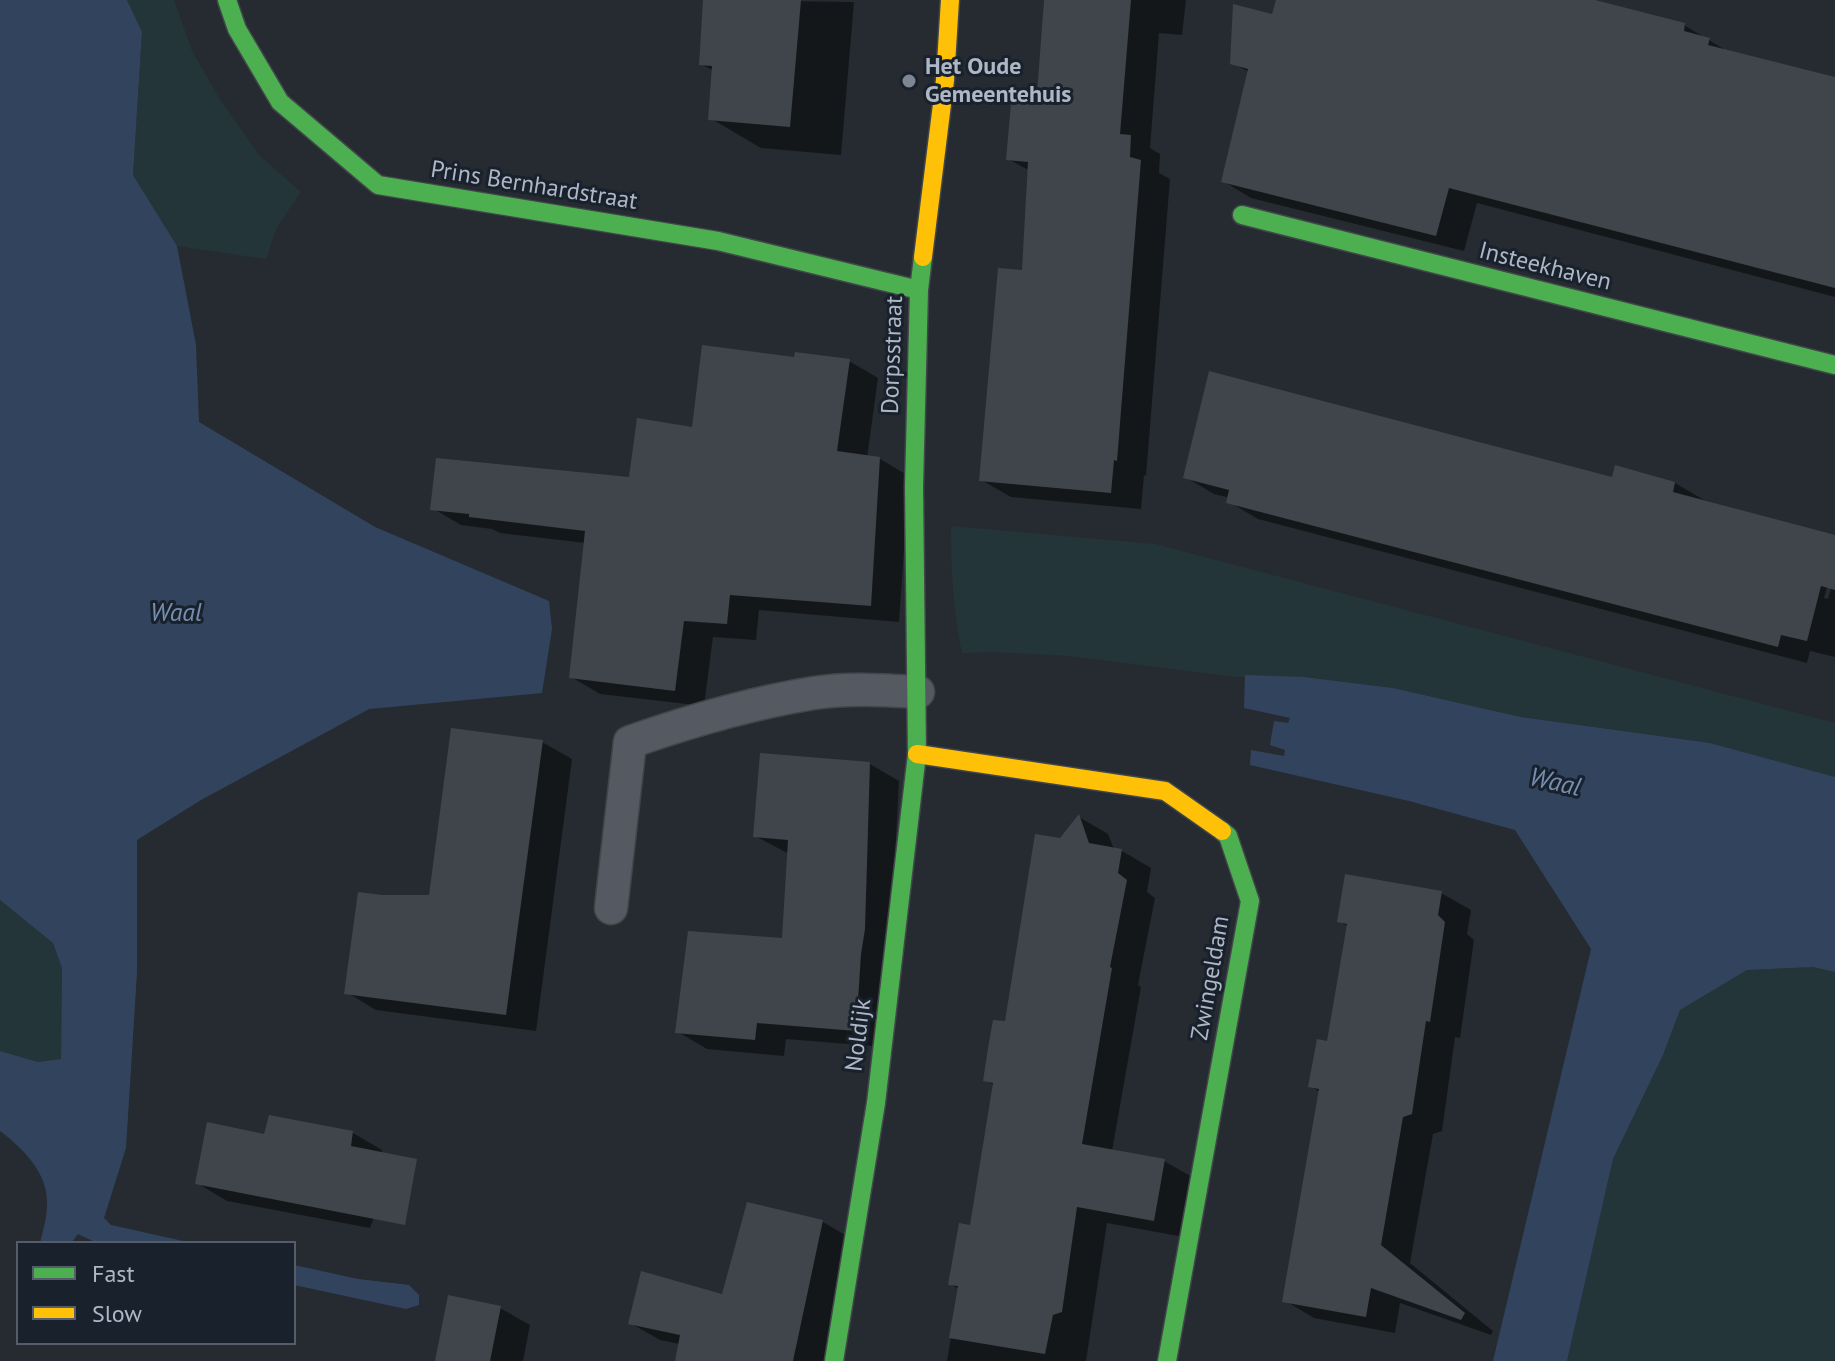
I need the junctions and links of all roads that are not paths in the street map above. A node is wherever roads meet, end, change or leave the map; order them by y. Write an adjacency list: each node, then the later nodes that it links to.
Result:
1 (227, 0): 4 (street, Prins Bernhardstraat)
2 (950, 0): 4 (street, Dorpsstraat)
3 (1242, 215): 5 (street, Insteekhaven)
4 (919, 290): 6 (street, Dorpsstraat)
5 (1835, 365)
6 (918, 690): 7 (street, Noldijk); 8 (lane)
7 (917, 754): 9 (street, Noldijk); 10 (street, Zwingeldam)
8 (611, 908)
9 (834, 1361)
10 (1167, 1361)

